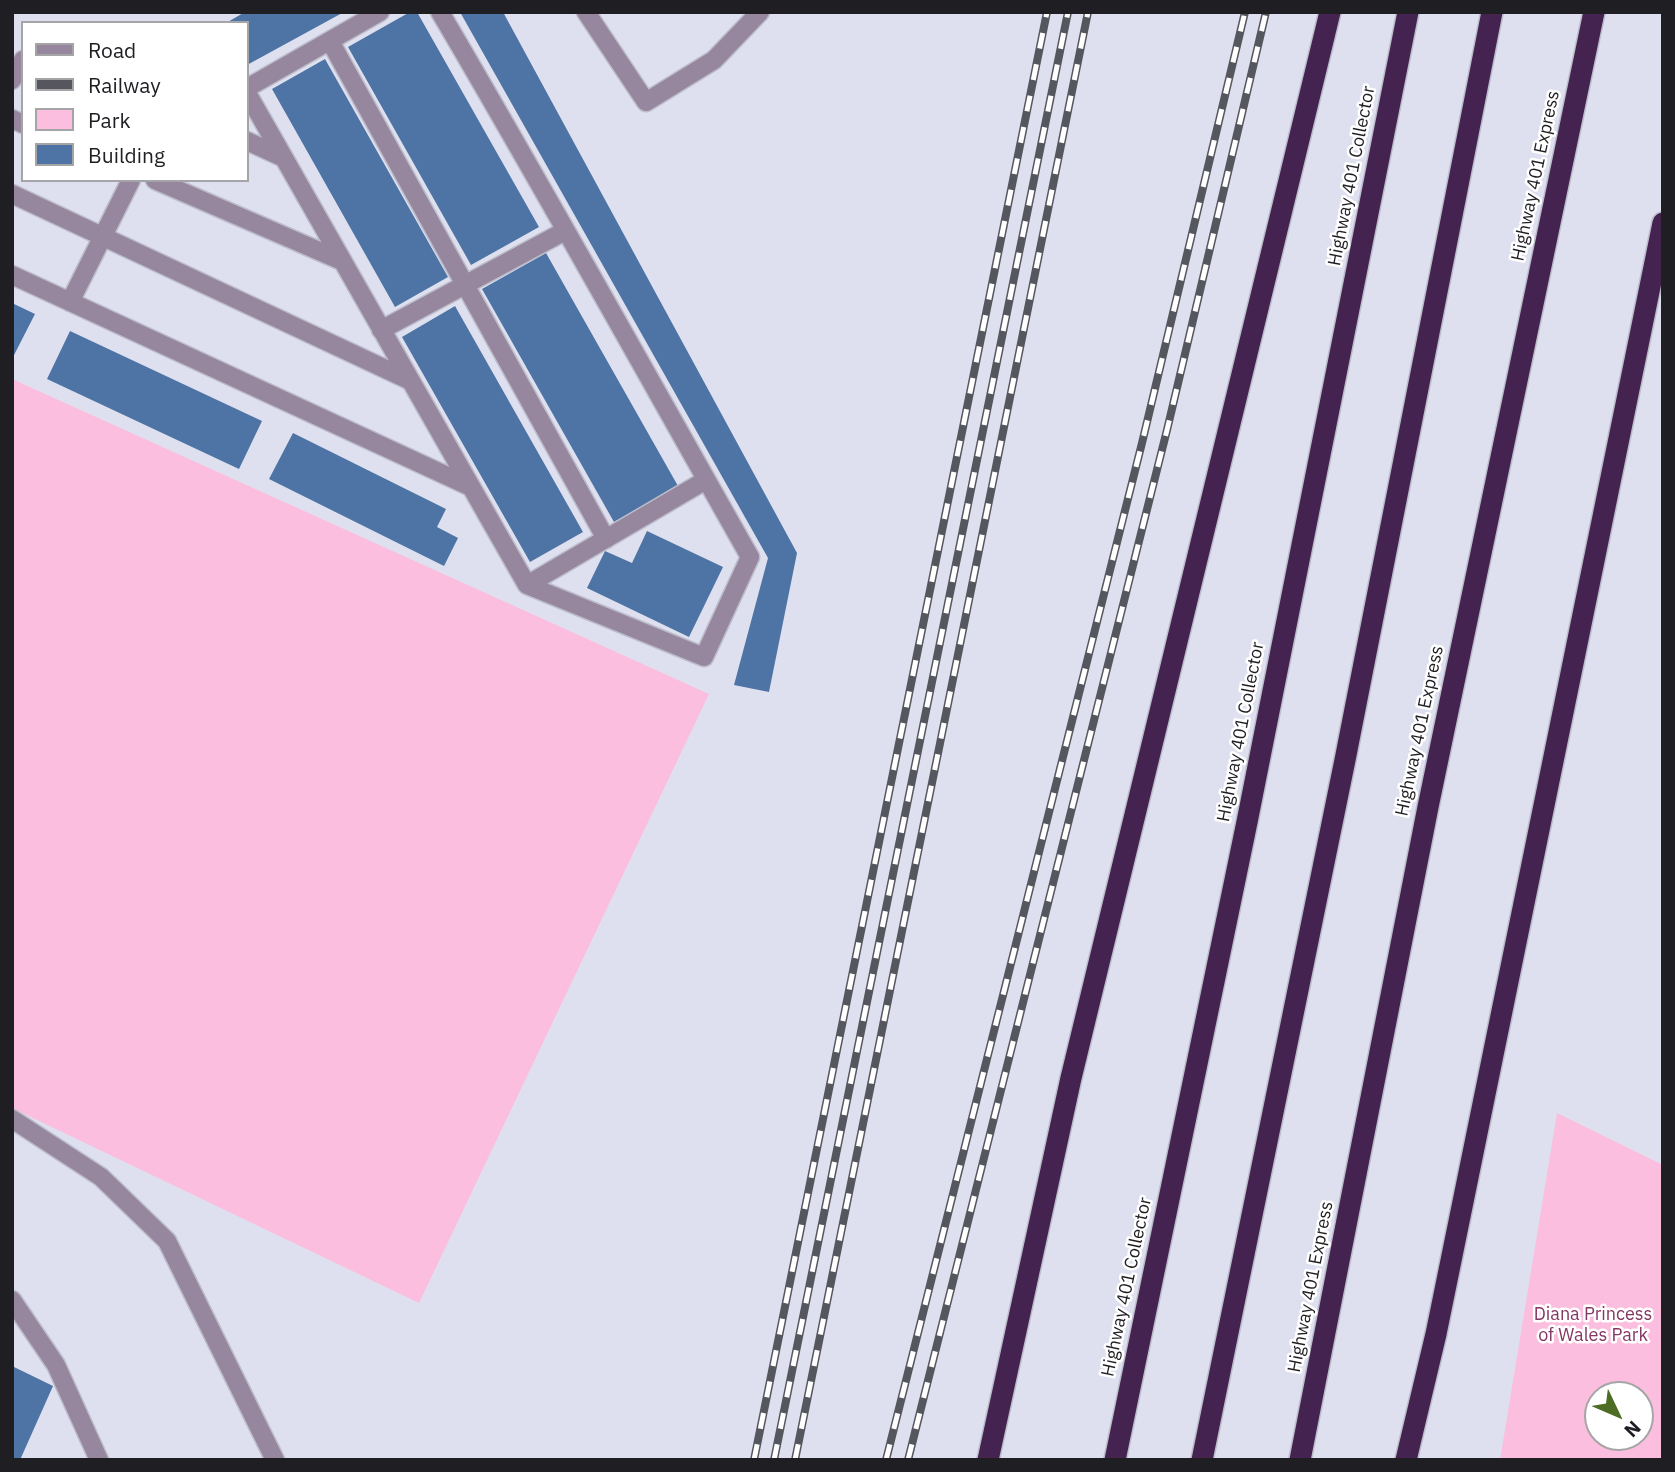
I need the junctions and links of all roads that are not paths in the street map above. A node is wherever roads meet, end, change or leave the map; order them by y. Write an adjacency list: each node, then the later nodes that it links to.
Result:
1 (380, 12): 9 (lane)
2 (440, 12): 20 (lane)
3 (586, 12): 8 (lane)
4 (1330, 12): 37 (highway)
5 (1408, 12): 38 (highway, Highway 401 Collector)
6 (1492, 12): 39 (highway)
7 (1594, 12): 40 (highway, Highway 401 Express)
8 (755, 14)
9 (330, 41): 12 (lane); 24 (lane)
10 (21, 64): 11 (lane)
11 (12, 80)
12 (248, 90)
13 (248, 93): 15 (lane)
14 (248, 141): 15 (lane)
15 (284, 158): 22 (lane)
16 (130, 182): 21 (lane)
17 (160, 182): 22 (lane)
18 (12, 194): 21 (lane)
19 (1663, 223): 34 (highway)
20 (565, 231): 24 (lane); 28 (lane)
21 (103, 237): 25 (lane); 27 (lane)
22 (342, 261): 26 (lane)
23 (12, 275): 25 (lane)
24 (464, 285): 26 (lane); 30 (lane)
25 (70, 302): 29 (lane)
26 (381, 330): 27 (lane)
27 (411, 382): 29 (lane)
28 (706, 480): 30 (lane); 31 (lane)
29 (471, 487): 31 (lane)
30 (606, 539): 31 (lane)
31 (527, 585)
32 (12, 1119): 36 (lane)
33 (12, 1300): 35 (lane)
34 (1436, 1334): 41 (highway); 42 (highway)
35 (99, 1460)
36 (275, 1460)
37 (988, 1460)
38 (1115, 1460)
39 (1202, 1460)
40 (1300, 1460)
41 (1406, 1460)
42 (1419, 1460)

